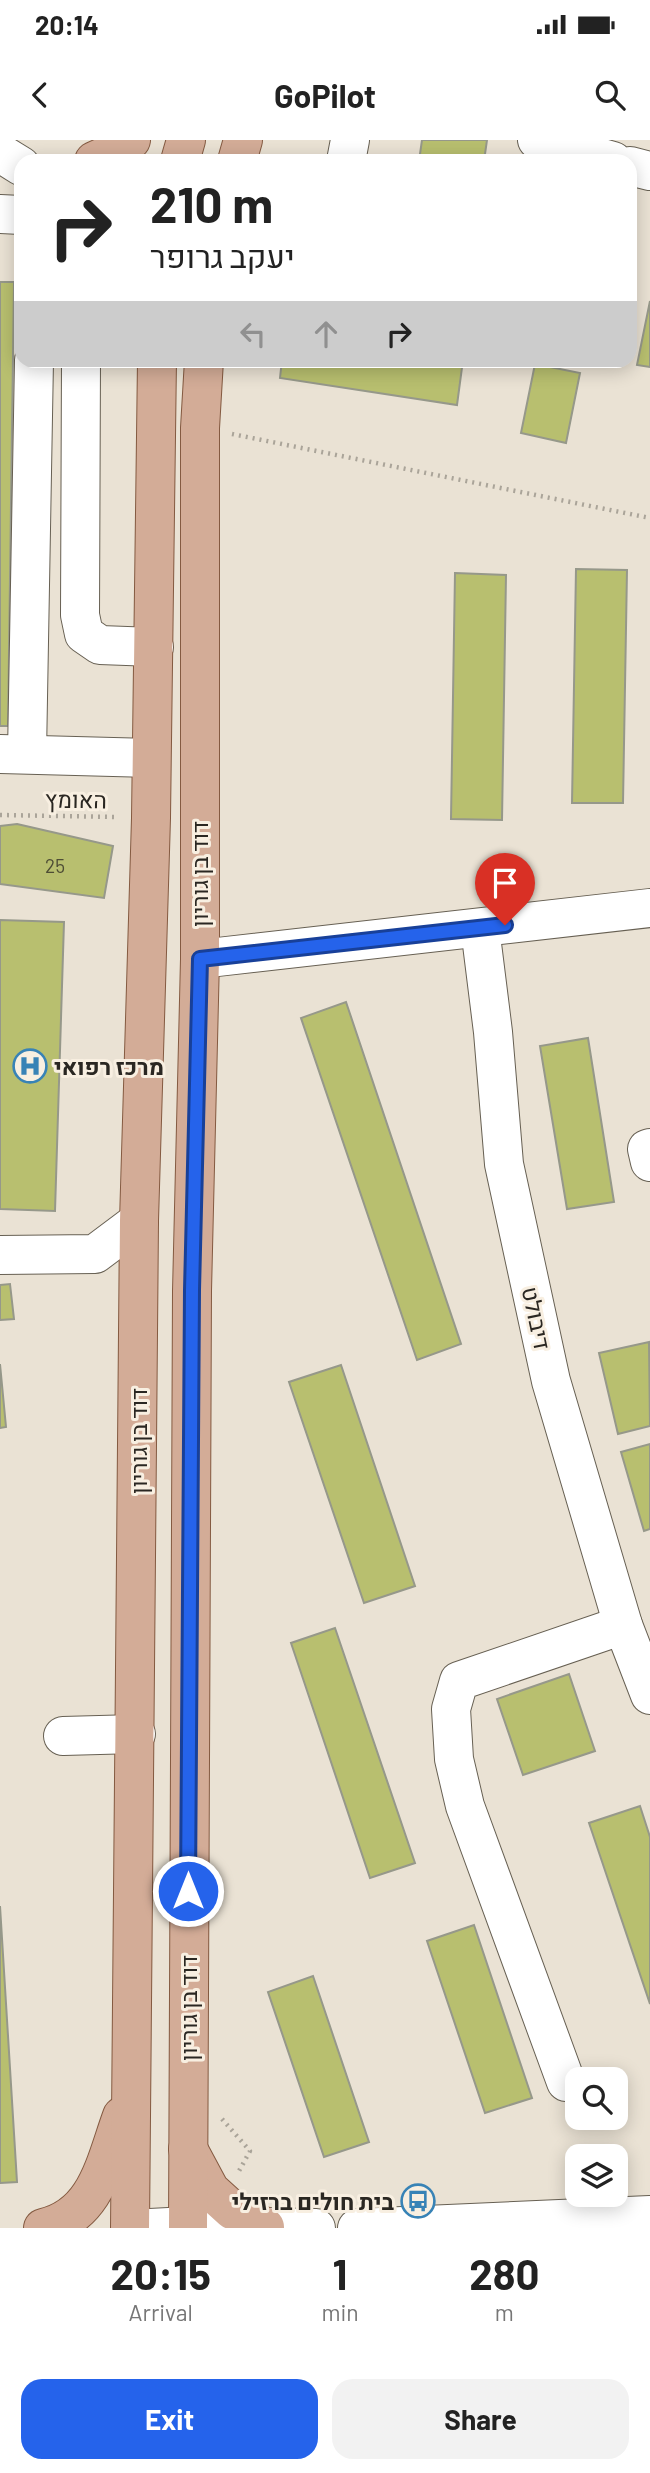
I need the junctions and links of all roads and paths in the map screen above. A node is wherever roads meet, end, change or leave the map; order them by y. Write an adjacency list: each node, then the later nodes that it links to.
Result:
1 (131, 140): 3 (main road)
2 (537, 140): 4 (street)
3 (109, 154)
4 (588, 154)
5 (37, 368): 12 (street)
6 (81, 368): 11 (street)
7 (157, 368): 11 (main road, דוד בן גוריון)
8 (204, 368): 9 (main road, דוד בן גוריון)
9 (200, 428): 10 (path); 18 (main road, דוד בן גוריון)
10 (650, 518)
11 (154, 647): 13 (main road, דוד בן גוריון)
12 (14, 754): 13 (street)
13 (151, 758): 15 (main road, דוד בן גוריון)
14 (0, 815): 15 (path, האומץ)
15 (151, 818): 19 (main road, דוד בן גוריון)
16 (650, 908): 17 (street)
17 (480, 928): 18 (street); 23 (street, דיבולט)
18 (200, 959): 30 (main road, דוד בן גוריון)
19 (139, 1221): 20 (street); 22 (main road, דוד בן גוריון)
20 (95, 1254): 21 (street); 22 (street)
21 (0, 1255)
22 (139, 1288): 25 (main road, דוד בן גוריון)
23 (623, 1625): 24 (street, דיבולט); 27 (street)
24 (650, 1695)
25 (136, 1734): 26 (street); 28 (main road, דוד בן גוריון)
26 (63, 1736)
27 (565, 2079)
28 (132, 2088): 35 (main road); 36 (main road, דוד בן גוריון)
29 (219, 2115): 31 (path)
30 (188, 2148): 33 (main road, דוד בן גוריון); 34 (main road)
31 (243, 2165)
32 (650, 2215): 39 (street)
33 (188, 2227): 34 (street); 37 (street)
34 (265, 2227): 38 (street)
35 (43, 2228)
36 (130, 2228)
37 (150, 2228)
38 (316, 2228)
39 (357, 2228)

